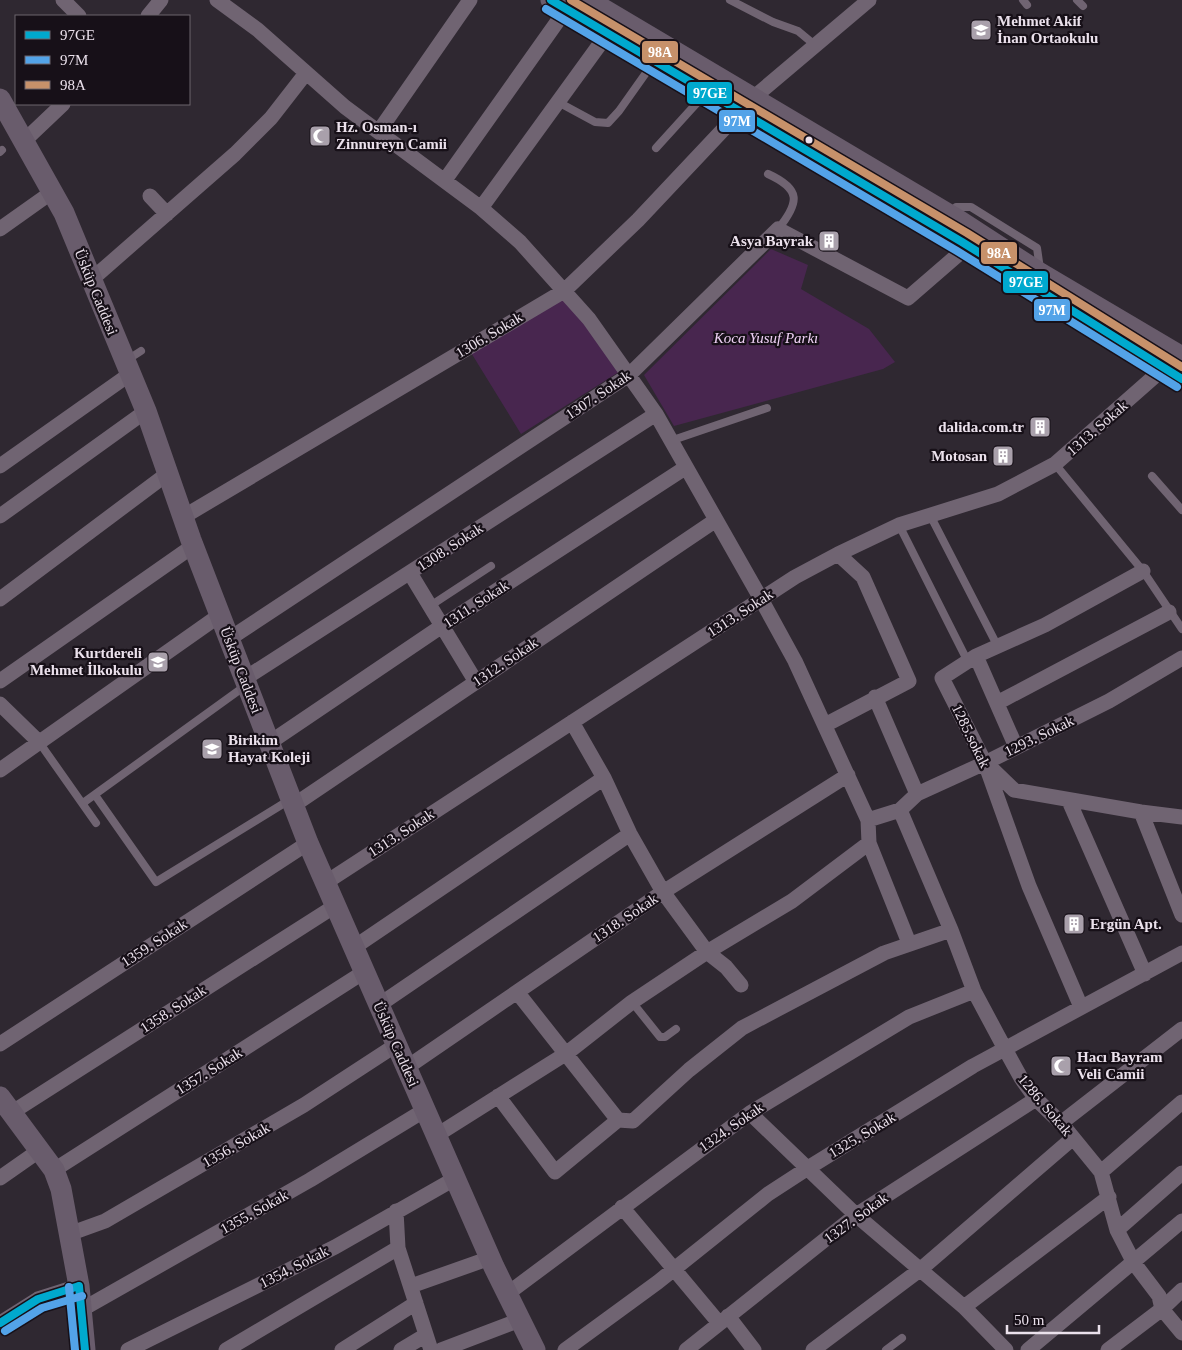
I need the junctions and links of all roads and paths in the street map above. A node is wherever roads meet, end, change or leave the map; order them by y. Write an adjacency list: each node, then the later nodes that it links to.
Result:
1 (63, 0): 9 (street)
2 (161, 0): 10 (street)
3 (217, 0): 14 (street)
4 (470, 0): 20 (street)
5 (588, 0): 19 (main road)
6 (730, 0): 12 (lane)
7 (869, 0): 12 (street, 1306. Sokak)
8 (559, 4): 11 (main road); 24 (street)
9 (79, 15)
10 (149, 15)
11 (608, 33): 13 (main road); 17 (street)
12 (816, 46): 19 (street, 1306. Sokak)
13 (655, 60): 15 (main road); 17 (lane)
14 (306, 73): 20 (street); 28 (street)
15 (707, 91): 19 (main road); 22 (lane)
16 (0, 99): 21 (main road, Üsküp Caddesi)
17 (558, 102): 27 (street)
18 (62, 105): 21 (street)
19 (747, 105): 31 (main road); 33 (street, 1306. Sokak); 35 (main road)
20 (379, 131): 24 (street)
21 (24, 141): 25 (main road, Üsküp Caddesi)
22 (656, 148)
23 (768, 174): 29 (lane)
24 (446, 180): 27 (street)
25 (52, 192): 30 (street); 32 (main road, Üsküp Caddesi)
26 (150, 196): 28 (street)
27 (481, 208): 33 (street)
28 (167, 214): 32 (street)
29 (778, 228): 31 (street); 36 (street, 1307. Sokak)
30 (0, 229)
31 (968, 246): 35 (main road)
32 (91, 280): 34 (main road, Üsküp Caddesi)
33 (564, 291): 36 (street); 49 (street, 1306. Sokak)
34 (132, 362): 38 (main road, Üsküp Caddesi); 42 (street)
35 (1176, 368): 41 (street, 1313. Sokak)
36 (629, 375): 39 (street); 64 (street, 1307. Sokak)
37 (767, 408): 40 (lane)
38 (146, 411): 44 (main road, Üsküp Caddesi); 48 (street)
39 (656, 414): 40 (street); 56 (street, 1308. Sokak)
40 (670, 441): 43 (street)
41 (1055, 464): 47 (street, 1313. Sokak); 55 (lane)
42 (0, 466)
43 (685, 468): 50 (street); 62 (street, 1311. Sokak)
44 (167, 474): 49 (main road, Üsküp Caddesi); 57 (street)
45 (1152, 476): 46 (lane)
46 (1182, 510)
47 (930, 515): 51 (street, 1313. Sokak); 65 (lane)
48 (0, 516)
49 (183, 517): 52 (main road, Üsküp Caddesi)
50 (716, 520): 58 (street); 70 (street, 1312. Sokak)
51 (899, 525): 53 (street, 1313. Sokak); 67 (lane)
52 (194, 546): 61 (main road, Üsküp Caddesi); 68 (street)
53 (838, 554): 58 (street, 1313. Sokak); 71 (street)
54 (491, 566): 59 (lane)
55 (1143, 571): 60 (lane); 65 (street, 1285.sokak)
56 (410, 572): 59 (street); 69 (street, 1308. Sokak)
57 (0, 599)
58 (761, 600): 74 (street, 1313. Sokak); 75 (street)
59 (430, 606): 62 (street)
60 (1169, 612): 63 (lane); 72 (street)
61 (220, 615): 64 (main road, Üsküp Caddesi); 76 (street)
62 (442, 626): 70 (street); 77 (street, 1311. Sokak)
63 (1182, 629)
64 (229, 639): 69 (main road, Üsküp Caddesi)
65 (998, 646): 67 (street, 1285.sokak)
66 (1182, 658): 78 (street, 1293. Sokak)
67 (972, 659): 72 (street); 79 (street, 1285.sokak)
68 (0, 681)
69 (245, 682): 77 (main road, Üsküp Caddesi); 84 (lane)
70 (476, 682): 85 (street, 1312. Sokak)
71 (875, 698): 75 (street); 83 (street)
72 (997, 703): 78 (street)
73 (0, 704): 76 (street)
74 (572, 722): 82 (street); 96 (street, 1313. Sokak)
75 (826, 725): 81 (street)
76 (39, 742): 80 (street); 87 (lane)
77 (269, 743): 85 (main road, Üsküp Caddesi)
78 (1016, 747): 79 (street, 1293. Sokak)
79 (985, 763): 83 (street, 1293. Sokak); 86 (street); 112 (street, 1285.sokak)
80 (0, 770)
81 (848, 775): 91 (street); 97 (street, 1318. Sokak)
82 (604, 778): 93 (street); 102 (street)
83 (916, 794): 88 (street, 1293. Sokak)
84 (95, 795): 85 (lane); 87 (lane)
85 (293, 801): 94 (main road, Üsküp Caddesi)
86 (1069, 801): 89 (street); 106 (street)
87 (82, 803): 92 (lane)
88 (900, 810): 91 (street, 1293. Sokak); 100 (street, 1286. Sokak)
89 (1141, 812): 90 (street); 99 (street)
90 (1182, 817)
91 (868, 820): 95 (street)
92 (96, 822)
93 (630, 834): 97 (street); 111 (street)
94 (308, 843): 96 (main road, Üsküp Caddesi); 115 (street, 1359. Sokak)
95 (869, 843): 101 (street); 103 (street)
96 (325, 883): 98 (main road, Üsküp Caddesi)
97 (663, 892): 103 (street); 109 (street, 1318. Sokak)
98 (334, 906): 102 (main road, Üsküp Caddesi); 123 (street, 1358. Sokak)
99 (1182, 915)
100 (951, 930): 101 (street); 108 (street, 1286. Sokak)
101 (909, 943): 126 (street)
102 (353, 948): 105 (main road, Üsküp Caddesi)
103 (706, 952): 107 (street); 110 (street)
104 (1182, 953): 106 (street, 1325. Sokak)
105 (364, 972): 111 (main road, Üsküp Caddesi); 132 (street, 1357. Sokak)
106 (1145, 974): 112 (street, 1325. Sokak)
107 (741, 985)
108 (974, 991): 117 (street, 1286. Sokak); 125 (street, 1324. Sokak)
109 (517, 992): 118 (street); 119 (street, 1318. Sokak)
110 (632, 1002): 113 (lane); 118 (street)
111 (379, 1005): 116 (main road, Üsküp Caddesi)
112 (1081, 1007): 117 (street, 1325. Sokak)
113 (676, 1029)
114 (1182, 1029): 127 (street)
115 (0, 1044)
116 (396, 1046): 119 (main road, Üsküp Caddesi); 143 (street, 1356. Sokak)
117 (1005, 1049): 121 (street, 1286. Sokak); 131 (street, 1325. Sokak)
118 (567, 1052): 120 (street); 126 (street)
119 (406, 1068): 124 (main road, Üsküp Caddesi)
120 (498, 1096): 126 (street); 128 (street)
121 (1036, 1099): 127 (street, 1286. Sokak); 140 (street, 1327. Sokak)
122 (1182, 1102): 133 (street)
123 (6, 1105): 130 (main road)
124 (425, 1110): 128 (main road, Üsküp Caddesi); 156 (street, 1355. Sokak)
125 (750, 1113): 131 (street); 138 (street, 1324. Sokak)
126 (618, 1120)
127 (1061, 1123): 129 (street, 1286. Sokak)
128 (436, 1135): 136 (main road, Üsküp Caddesi)
129 (1073, 1138): 133 (street, 1286. Sokak); 148 (street)
130 (40, 1150): 132 (main road); 135 (street)
131 (808, 1168): 140 (street); 147 (street, 1325. Sokak)
132 (54, 1170): 143 (main road)
133 (1101, 1172): 137 (street, 1286. Sokak)
134 (1182, 1172): 142 (street)
135 (0, 1178)
136 (456, 1178): 139 (street, 1354. Sokak); 145 (main road, Üsküp Caddesi)
137 (1109, 1197): 142 (street, 1286. Sokak); 154 (street)
138 (622, 1207): 147 (street); 152 (street, 1324. Sokak)
139 (396, 1210): 144 (street); 164 (street, 1354. Sokak)
140 (856, 1215): 148 (street); 158 (street, 1327. Sokak)
141 (1182, 1221): 146 (street)
142 (1117, 1230): 146 (street, 1286. Sokak)
143 (69, 1234): 149 (main road)
144 (398, 1248): 150 (street); 165 (street)
145 (490, 1258): 150 (street); 152 (main road, Üsküp Caddesi)
146 (1134, 1263): 155 (street, 1286. Sokak); 177 (street)
147 (674, 1269): 158 (street); 171 (street, 1325. Sokak)
148 (920, 1269): 154 (street); 174 (street)
149 (79, 1286): 156 (main road); 159 (street)
150 (411, 1286): 153 (street)
151 (1182, 1290): 155 (street)
152 (507, 1294): 157 (main road, Üsküp Caddesi)
153 (416, 1303): 161 (street); 166 (street)
154 (964, 1307): 176 (street)
155 (1162, 1308): 160 (street, 1286. Sokak); 178 (street)
156 (81, 1310): 163 (main road)
157 (520, 1320): 169 (street); 170 (main road, Üsküp Caddesi)
158 (724, 1320): 172 (street, 1327. Sokak); 173 (street)
159 (0, 1323)
160 (1182, 1333)
161 (426, 1335): 167 (street); 168 (street)
162 (902, 1338): 175 (lane)
163 (85, 1350)
164 (128, 1350)
165 (226, 1350)
166 (342, 1350)
167 (401, 1350)
168 (431, 1350)
169 (441, 1350)
170 (535, 1350)
171 (565, 1350)
172 (686, 1350)
173 (754, 1350)
174 (812, 1350)
175 (886, 1350)
176 (1006, 1350)
177 (1028, 1350)
178 (1108, 1350)

